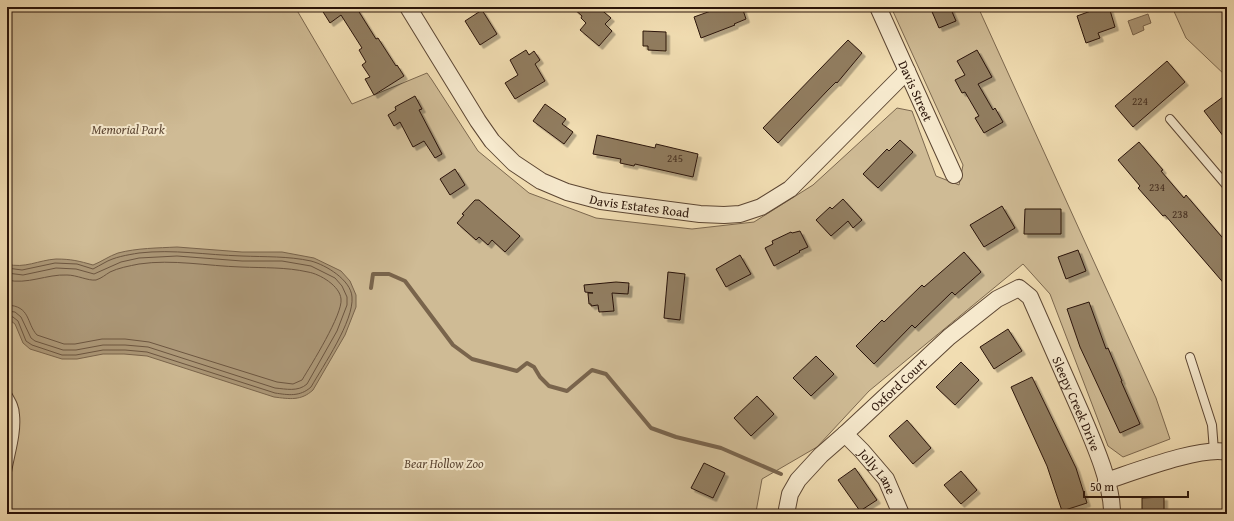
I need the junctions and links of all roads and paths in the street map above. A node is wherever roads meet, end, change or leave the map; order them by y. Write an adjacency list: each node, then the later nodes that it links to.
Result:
1 (408, 7): 3 (street, Davis Estates Road)
2 (878, 7): 3 (street, Davis Street)
3 (907, 71): 5 (street, Davis Street)
4 (1170, 119): 6 (lane)
5 (954, 175)
6 (1227, 186)
7 (1030, 297): 10 (street, Oxford Court); 13 (street, Sleepy Creek Drive)
8 (1190, 357): 11 (lane)
9 (7, 394): 12 (lane)
10 (845, 434): 14 (street, Oxford Court); 15 (street, Jolly Lane)
11 (1221, 451): 13 (street)
12 (7, 472)
13 (1106, 481): 16 (street, Sleepy Creek Drive)
14 (787, 509)
15 (901, 514)
16 (1112, 514)

